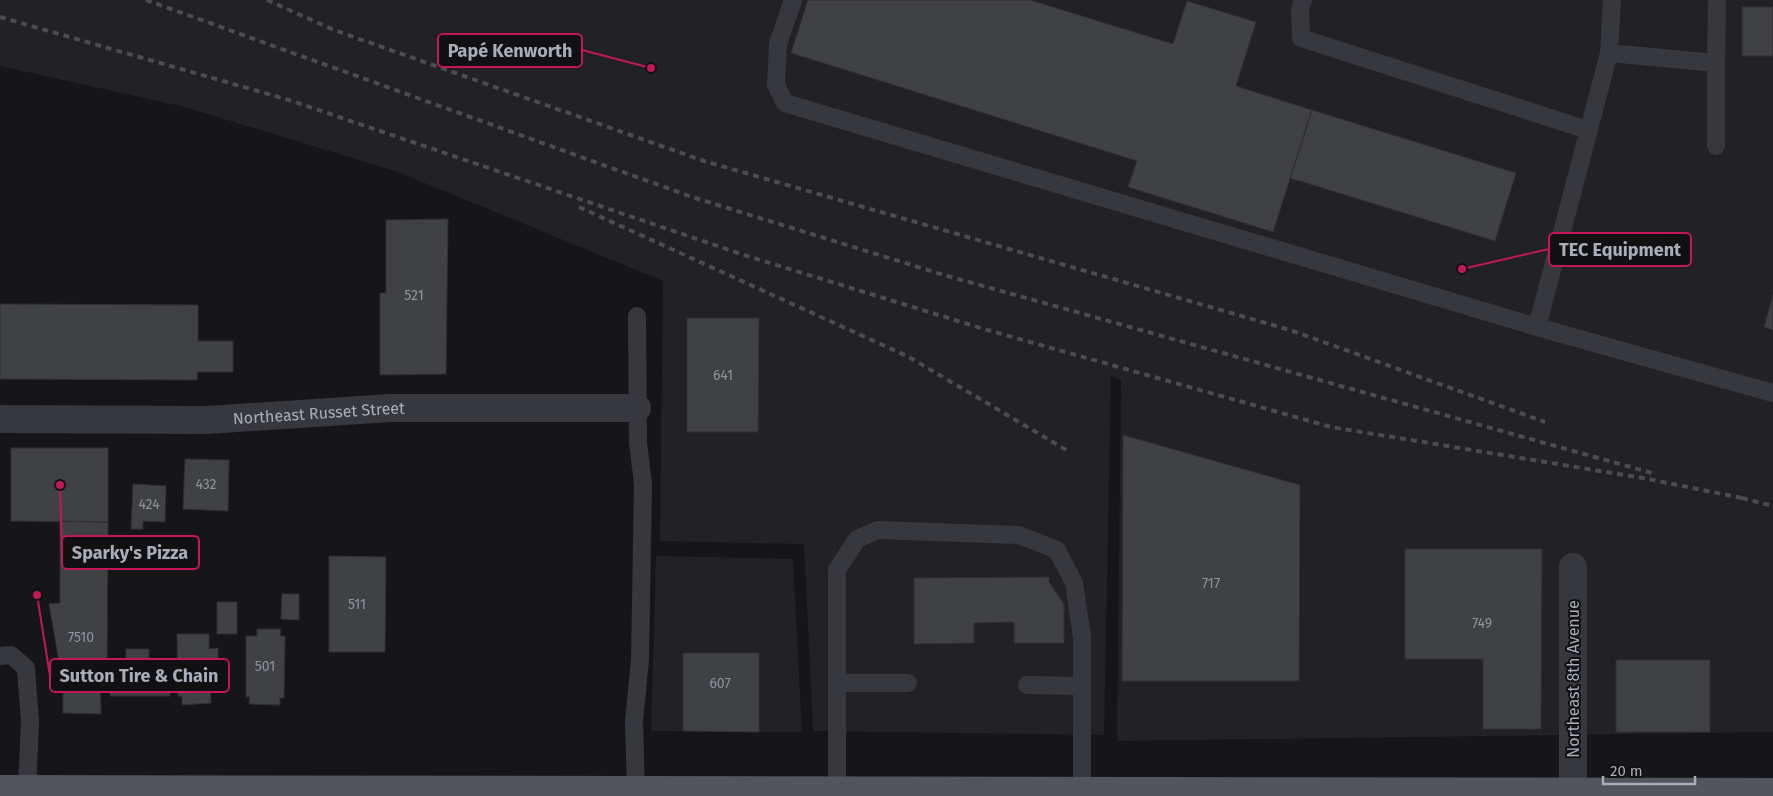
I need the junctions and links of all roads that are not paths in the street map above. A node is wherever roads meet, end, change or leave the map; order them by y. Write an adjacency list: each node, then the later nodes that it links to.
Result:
1 (793, 0): 10 (lane)
2 (1303, 0): 7 (lane)
3 (1612, 0): 5 (lane)
4 (1717, 0): 6 (lane)
5 (1609, 53): 6 (lane); 7 (lane)
6 (1716, 64): 8 (lane)
7 (1588, 130): 10 (lane)
8 (1716, 146)
9 (637, 316): 12 (lane)
10 (1537, 327): 11 (lane)
11 (1773, 393)
12 (637, 408): 13 (street, Northeast Russet Street); 26 (lane)
13 (0, 419)
14 (1573, 567): 28 (street, Northeast 8th Avenue)
15 (0, 656): 21 (lane)
16 (837, 683): 17 (lane); 19 (lane); 22 (lane)
17 (908, 683)
18 (1027, 685): 19 (lane)
19 (1082, 686): 23 (lane)
20 (0, 789): 21 (main road)
21 (27, 789): 25 (main road)
22 (837, 790): 26 (main road); 27 (main road)
23 (1082, 790): 27 (main road); 28 (main road)
24 (1773, 792): 28 (main road)
25 (192, 793): 26 (main road)
26 (636, 793)
27 (883, 793)
28 (1579, 793)

